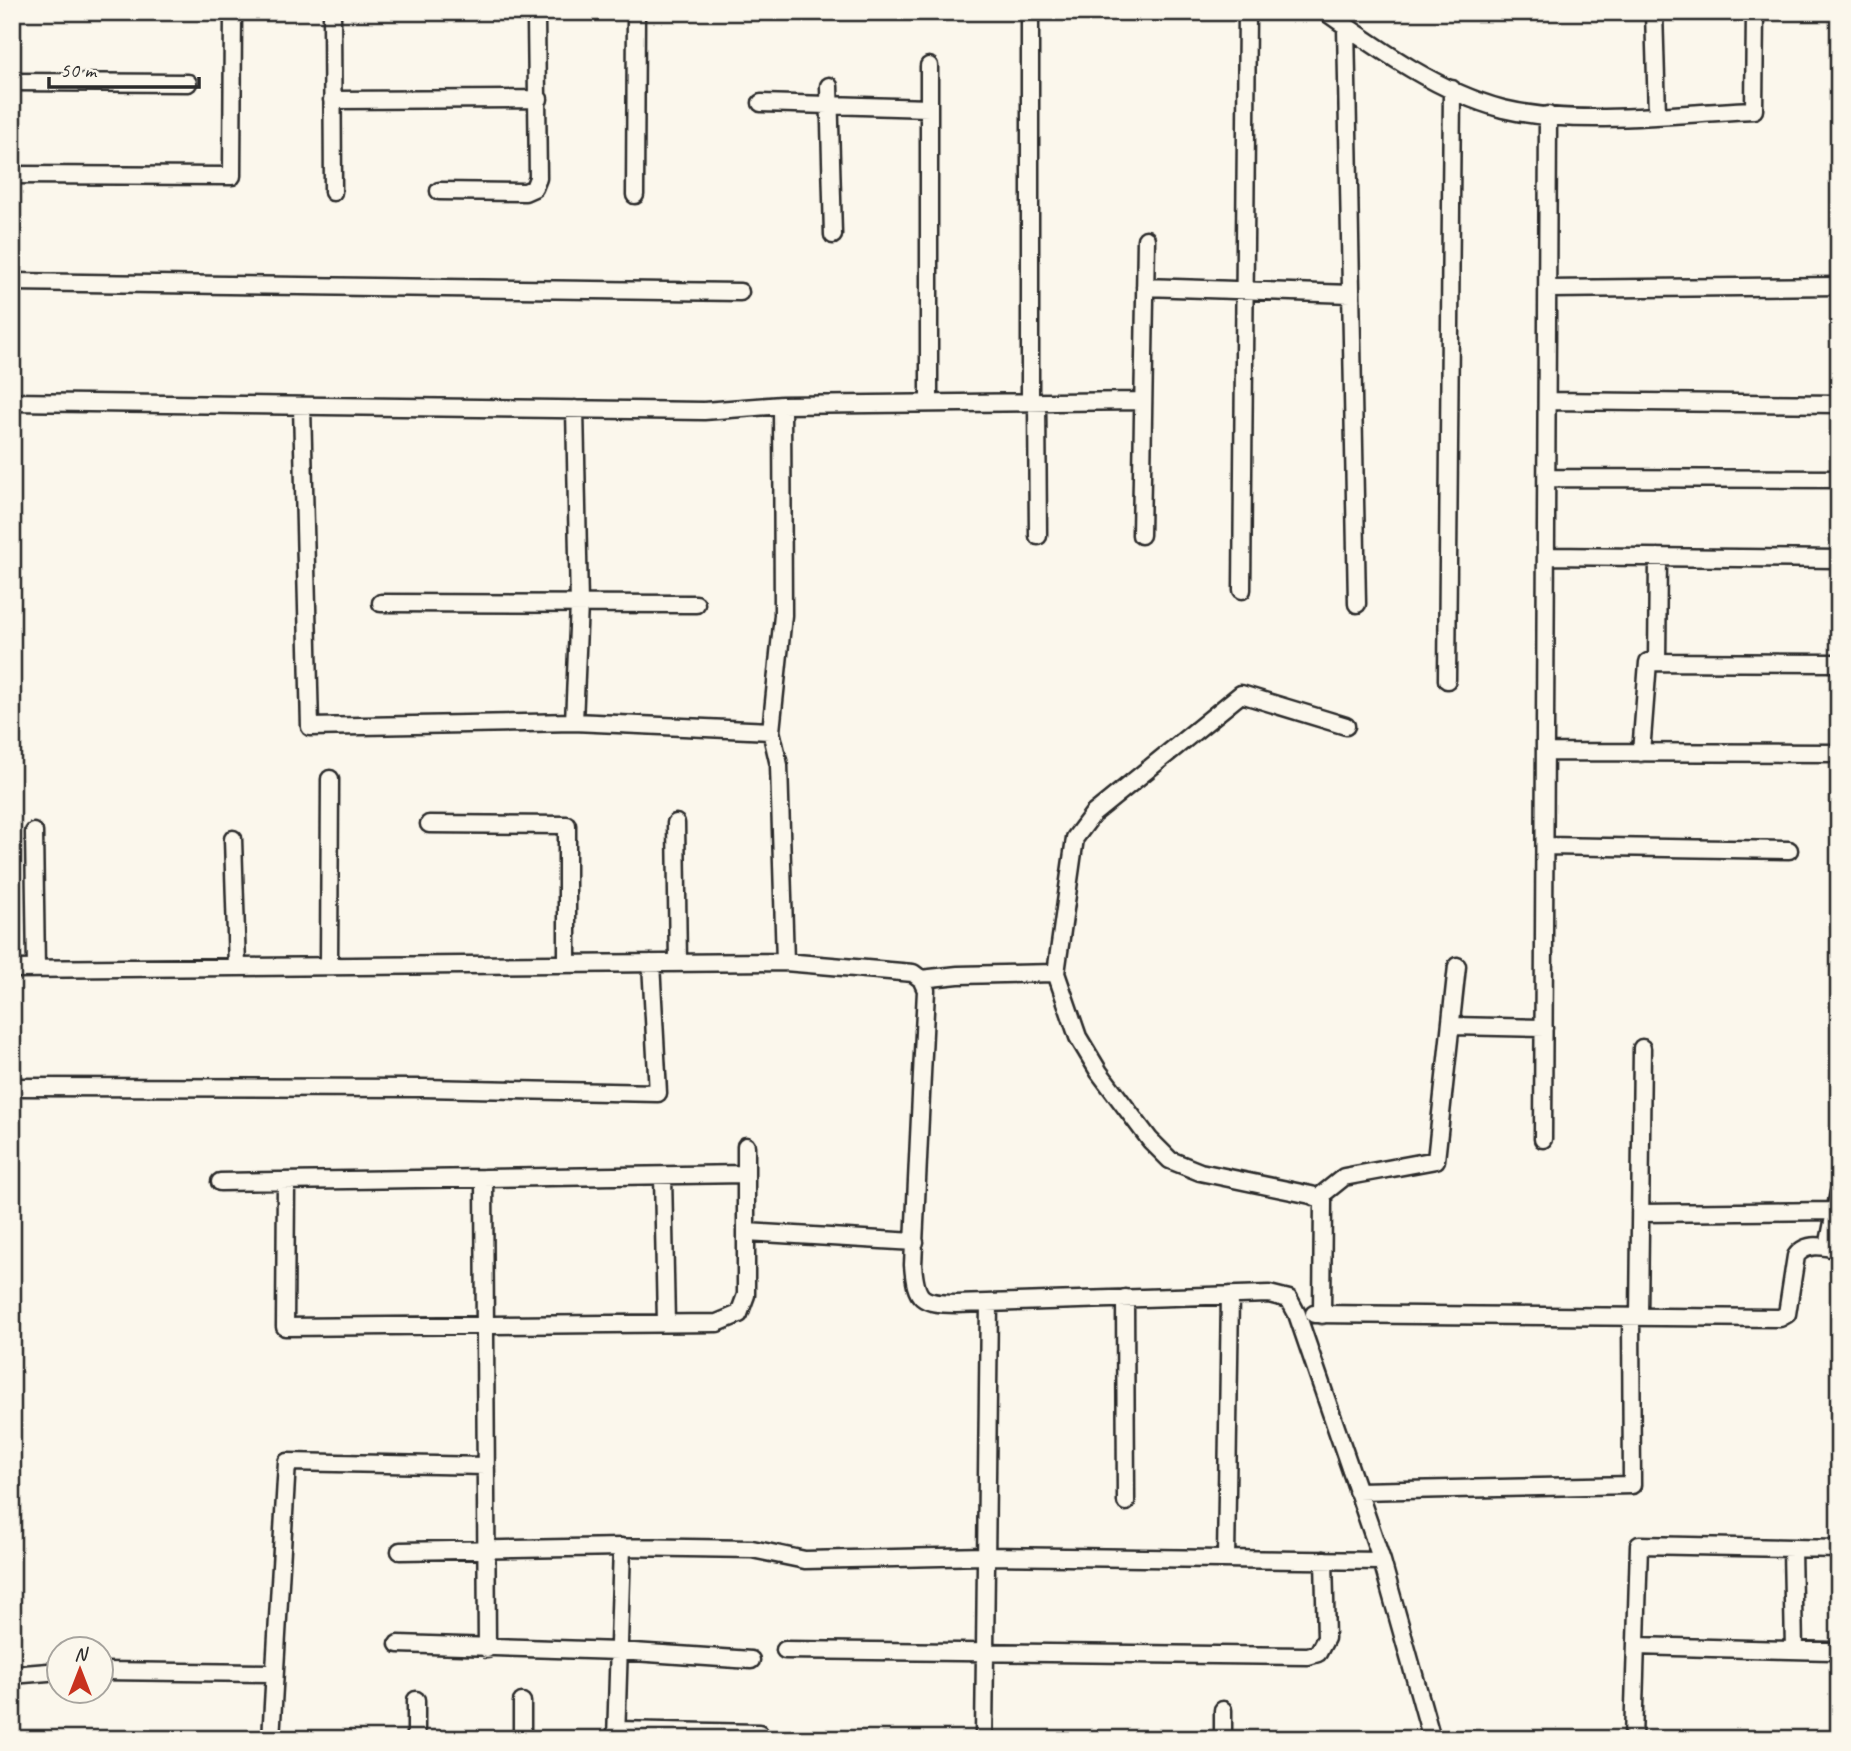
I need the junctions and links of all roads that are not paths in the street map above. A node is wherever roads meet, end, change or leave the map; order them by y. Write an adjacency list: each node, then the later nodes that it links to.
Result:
1 (233, 12): 23 (street)
2 (332, 12): 17 (street)
3 (636, 12): 26 (street)
4 (1030, 12): 39 (street)
5 (1247, 12): 33 (street)
6 (1326, 12): 10 (street)
7 (1654, 12): 21 (street)
8 (1755, 12): 21 (street)
9 (536, 18): 16 (street)
10 (1346, 26): 15 (street); 35 (street)
11 (929, 66): 20 (street)
12 (12, 82): 13 (street)
13 (188, 83)
14 (829, 86): 19 (street)
15 (1452, 89): 22 (street); 59 (street)
16 (539, 99): 17 (street); 24 (street)
17 (332, 100): 25 (street)
18 (761, 103): 19 (street)
19 (830, 105): 20 (street); 27 (street)
20 (929, 108): 40 (street)
21 (1657, 114): 22 (street)
22 (1548, 115): 32 (street)
23 (12, 175)
24 (439, 191)
25 (333, 192)
26 (635, 195)
27 (833, 235)
28 (1146, 239): 31 (street)
29 (12, 282): 34 (street)
30 (1839, 286): 32 (street)
31 (1146, 287): 33 (street); 36 (street)
32 (1548, 289): 37 (street)
33 (1245, 291): 35 (street); 52 (street)
34 (740, 292)
35 (1351, 294): 56 (street)
36 (1143, 401): 39 (street); 47 (street)
37 (1547, 401): 41 (street); 45 (street)
38 (12, 402): 43 (street)
39 (1034, 402): 40 (street); 48 (street)
40 (929, 403): 42 (street)
41 (1839, 404)
42 (782, 405): 44 (street); 62 (street)
43 (302, 406): 44 (street); 60 (street)
44 (575, 409): 54 (street)
45 (1547, 478): 46 (street); 49 (street)
46 (1839, 478)
47 (1142, 535)
48 (1038, 536)
49 (1547, 556): 50 (street); 63 (street)
50 (1658, 557): 51 (street); 57 (street)
51 (1839, 559)
52 (1242, 590)
53 (381, 603): 54 (street)
54 (579, 604): 55 (street); 60 (street)
55 (696, 604)
56 (1357, 604)
57 (1657, 662): 58 (street); 64 (street)
58 (1839, 663)
59 (1447, 680)
60 (574, 722): 62 (street)
61 (1346, 726): 82 (street)
62 (771, 731): 73 (street)
63 (1546, 752): 64 (street); 71 (street)
64 (1641, 752): 65 (street)
65 (1839, 753)
66 (330, 779): 77 (street)
67 (676, 823): 75 (street)
68 (429, 824): 76 (street)
69 (34, 832): 81 (street)
70 (233, 839): 79 (street)
71 (1546, 846): 72 (street); 85 (street)
72 (1789, 850)
73 (785, 962): 75 (street); 83 (street)
74 (651, 963): 75 (street); 76 (street); 87 (street)
75 (678, 963)
76 (567, 964): 77 (street)
77 (329, 966): 79 (street)
78 (1457, 966): 84 (street)
79 (237, 967): 81 (street)
80 (12, 969): 81 (street)
81 (36, 969)
82 (1056, 973): 83 (street); 96 (street)
83 (921, 979): 100 (street)
84 (1452, 1026): 85 (street); 96 (street)
85 (1544, 1028): 88 (street)
86 (1642, 1048): 98 (street)
87 (12, 1087)
88 (1543, 1139)
89 (746, 1146): 90 (street)
90 (746, 1174): 91 (street); 99 (street)
91 (663, 1176): 92 (street); 108 (street)
92 (484, 1178): 93 (street); 109 (street)
93 (286, 1181): 94 (street); 109 (street)
94 (220, 1182)
95 (1839, 1192): 97 (street)
96 (1319, 1196): 106 (street)
97 (1834, 1211): 98 (street); 101 (street)
98 (1640, 1213): 107 (street)
99 (746, 1232): 100 (street); 108 (street)
100 (915, 1242): 104 (street)
101 (1833, 1249): 107 (street)
102 (1230, 1295): 103 (street); 105 (street); 119 (street)
103 (1125, 1298): 104 (street); 112 (street)
104 (989, 1303): 118 (street)
105 (1297, 1314): 106 (street); 111 (street)
106 (1322, 1315): 107 (street)
107 (1635, 1317): 111 (street)
108 (666, 1323): 109 (street)
109 (486, 1325): 110 (street)
110 (486, 1466): 117 (street); 133 (street)
111 (1357, 1491): 121 (street)
112 (1126, 1502)
113 (622, 1547): 117 (street); 118 (street); 127 (street)
114 (1792, 1549): 115 (street); 123 (street); 126 (street)
115 (1839, 1549)
116 (400, 1551): 117 (street)
117 (486, 1552): 124 (street)
118 (985, 1556): 119 (street); 129 (street)
119 (1226, 1559): 120 (street)
120 (1324, 1560): 121 (street); 129 (street)
121 (1382, 1561): 145 (street)
122 (398, 1644): 124 (street)
123 (1636, 1646): 126 (street); 146 (street)
124 (487, 1649): 127 (street)
125 (785, 1650): 129 (street)
126 (1794, 1650): 128 (street)
127 (619, 1651): 130 (street); 139 (street)
128 (1831, 1651)
129 (984, 1652): 143 (street)
130 (751, 1660)
131 (116, 1671): 133 (street)
132 (46, 1672): 134 (street)
133 (274, 1673): 140 (street)
134 (12, 1675)
135 (416, 1700): 141 (street)
136 (522, 1703): 142 (street)
137 (1223, 1710): 144 (street)
138 (759, 1733): 139 (street)
139 (616, 1734)
140 (271, 1739)
141 (416, 1739)
142 (522, 1739)
143 (984, 1739)
144 (1223, 1739)
145 (1432, 1739)
146 (1633, 1739)

